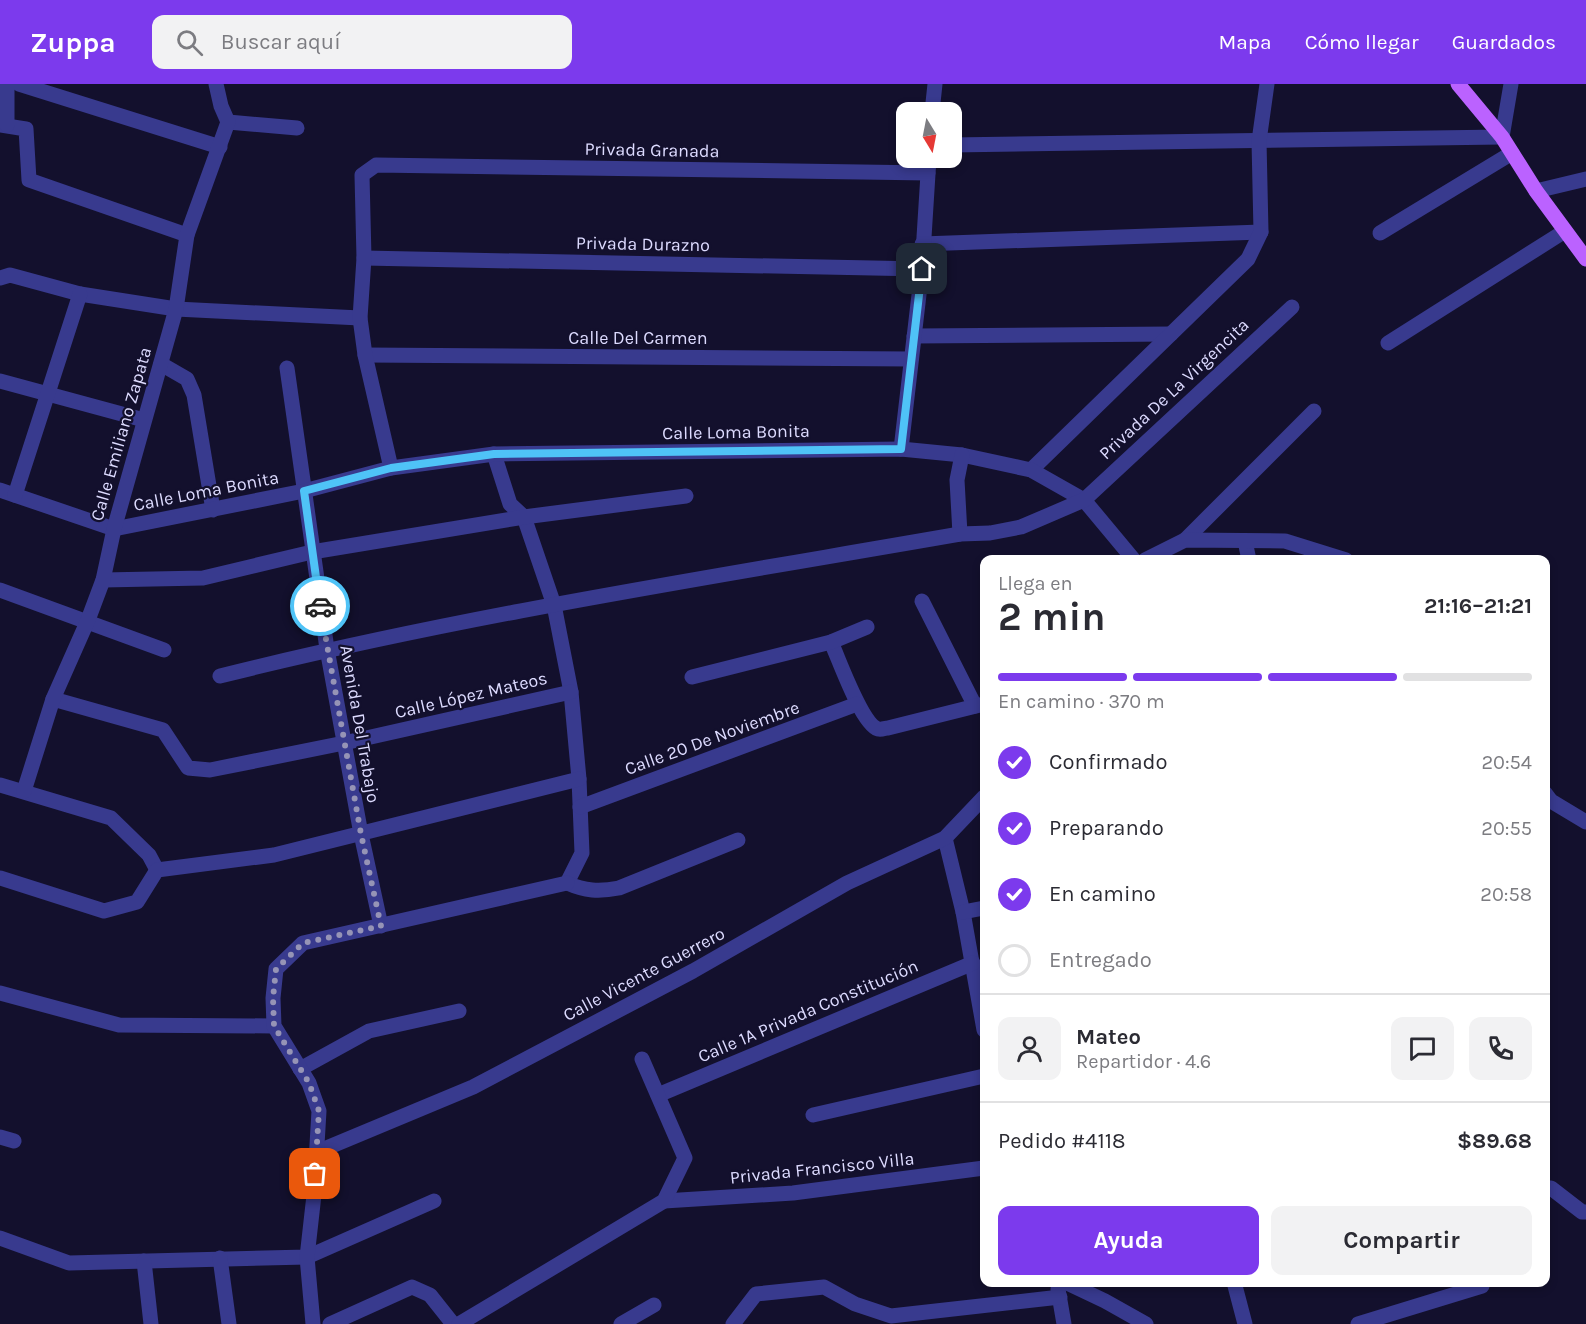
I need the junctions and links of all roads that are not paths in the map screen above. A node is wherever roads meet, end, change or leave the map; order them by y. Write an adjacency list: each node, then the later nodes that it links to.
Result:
1 (7, 84): 10 (street)
2 (19, 84): 15 (street)
3 (216, 84): 9 (street)
4 (935, 84): 8 (street)
5 (1267, 84): 13 (street)
6 (1458, 84): 12 (main road)
7 (1510, 84): 12 (street)
8 (933, 102)
9 (228, 123): 11 (street); 15 (street, Calle Emiliano Zapata)
10 (3, 125): 24 (street)
11 (297, 128)
12 (1502, 137): 13 (street); 16 (main road)
13 (1259, 141): 14 (street); 22 (street)
14 (962, 145)
15 (220, 147): 24 (street, Calle Emiliano Zapata)
16 (1512, 153): 20 (main road); 23 (street)
17 (928, 168): 18 (street)
18 (928, 173): 25 (street); 26 (street, Privada Granada)
19 (1586, 179): 20 (street)
20 (1536, 191): 21 (main road)
21 (1565, 231): 27 (main road); 36 (street)
22 (1261, 232): 25 (street); 34 (street)
23 (1380, 233)
24 (187, 235): 32 (street, Calle Emiliano Zapata)
25 (922, 244): 28 (street)
26 (364, 258): 28 (street, Privada Durazno); 33 (street)
27 (1586, 260)
28 (922, 269): 35 (street)
29 (0, 278): 30 (street)
30 (80, 294): 32 (street); 42 (street)
31 (1292, 307): 54 (street, Privada De La Virgencita)
32 (176, 309): 33 (street); 39 (street, Calle Emiliano Zapata)
33 (360, 318): 37 (street)
34 (1171, 334): 35 (street); 49 (street)
35 (914, 336): 38 (street)
36 (1388, 343)
37 (365, 355): 38 (street, Calle Del Carmen); 48 (street)
38 (911, 359): 45 (street)
39 (161, 364): 44 (street, Calle Emiliano Zapata); 55 (street)
40 (287, 368): 51 (street, Calle Loma Bonita)
41 (0, 381): 42 (street)
42 (49, 393): 44 (street); 52 (street)
43 (1314, 411): 59 (street)
44 (144, 420): 57 (street, Calle Emiliano Zapata)
45 (901, 449): 46 (street, Calle Loma Bonita); 47 (street, Calle Loma Bonita)
46 (494, 454): 48 (street, Calle Loma Bonita); 56 (street)
47 (962, 455): 49 (street, Calle Loma Bonita); 58 (street)
48 (391, 468): 51 (street, Calle Loma Bonita)
49 (1031, 470): 54 (street, Calle Loma Bonita)
50 (0, 490): 52 (street)
51 (304, 491): 55 (street, Calle Loma Bonita); 61 (street, Avenida Del Trabajo)
52 (15, 495): 57 (street)
53 (686, 496): 56 (street)
54 (1084, 500): 58 (street, Privada De La Virgencita); 62 (street, Calle Loma Bonita)
55 (213, 510): 57 (street, Calle Loma Bonita)
56 (524, 517): 61 (street); 69 (street)
57 (114, 529): 66 (street, Calle Emiliano Zapata)
58 (960, 534): 69 (street, Privada De La Virgencita)
59 (1185, 540): 60 (street); 63 (street)
60 (1245, 541): 64 (street); 65 (street)
61 (312, 552): 66 (street); 73 (street, Avenida Del Trabajo)
62 (1130, 555)
63 (1155, 555)
64 (1249, 555)
65 (1330, 555)
66 (103, 580): 70 (street, Calle Emiliano Zapata)
67 (0, 590): 70 (street)
68 (922, 601): 80 (street)
69 (554, 605): 73 (street, Privada De La Virgencita); 77 (street)
70 (88, 621): 74 (street); 78 (street, Calle Emiliano Zapata)
71 (867, 627): 72 (street)
72 (831, 642): 76 (street); 79 (street)
73 (327, 649): 75 (street); 81 (street, Avenida Del Trabajo)
74 (164, 650)
75 (220, 676)
76 (692, 677)
77 (571, 692): 81 (street, Calle López Mateos); 82 (street)
78 (53, 699): 81 (street, Calle López Mateos); 84 (street, Calle Emiliano Zapata)
79 (857, 704): 80 (street); 87 (street, Calle 20 De Noviembre)
80 (979, 705)
81 (345, 743): 89 (street, Avenida Del Trabajo)
82 (579, 779): 87 (street); 89 (street)
83 (0, 784): 84 (street)
84 (24, 791): 92 (street)
85 (1550, 800): 88 (street)
86 (980, 802): 90 (street, Calle Vicente Guerrero)
87 (580, 807): 94 (street)
88 (1586, 822)
89 (361, 834): 92 (street); 97 (street, Avenida Del Trabajo)
90 (945, 838): 96 (street); 108 (street, Calle Vicente Guerrero)
91 (738, 840): 94 (street)
92 (157, 870): 93 (street)
93 (0, 878)
94 (567, 883): 97 (street)
95 (980, 909): 96 (street)
96 (963, 912): 98 (street)
97 (381, 926): 102 (street)
98 (973, 963): 100 (street); 106 (street, Calle 1A Privada Constitución)
99 (0, 993): 102 (street)
100 (980, 998)
101 (459, 1011): 104 (street)
102 (274, 1026): 104 (street)
103 (642, 1059): 106 (street)
104 (300, 1069): 108 (street)
105 (980, 1077): 107 (street)
106 (658, 1095): 112 (street)
107 (813, 1115)
108 (316, 1152): 115 (street)
109 (980, 1169): 112 (street, Privada Francisco Villa)
110 (1551, 1188): 113 (street)
111 (434, 1201): 115 (street)
112 (664, 1201): 128 (street)
113 (1586, 1212)
114 (0, 1239): 117 (street)
115 (307, 1257): 116 (street); 125 (street)
116 (220, 1258): 117 (street); 124 (street)
117 (144, 1261): 123 (street)
118 (1061, 1287): 122 (street); 131 (street); 132 (street)
119 (1235, 1287): 133 (street)
120 (1479, 1287): 134 (street)
121 (654, 1305): 129 (street)
122 (878, 1318): 130 (street)
123 (151, 1324)
124 (229, 1324)
125 (313, 1324)
126 (330, 1324): 127 (street)
127 (453, 1324)
128 (459, 1324)
129 (621, 1324)
130 (733, 1324)
131 (1064, 1324)
132 (1146, 1324)
133 (1245, 1324)
134 (1358, 1324)

